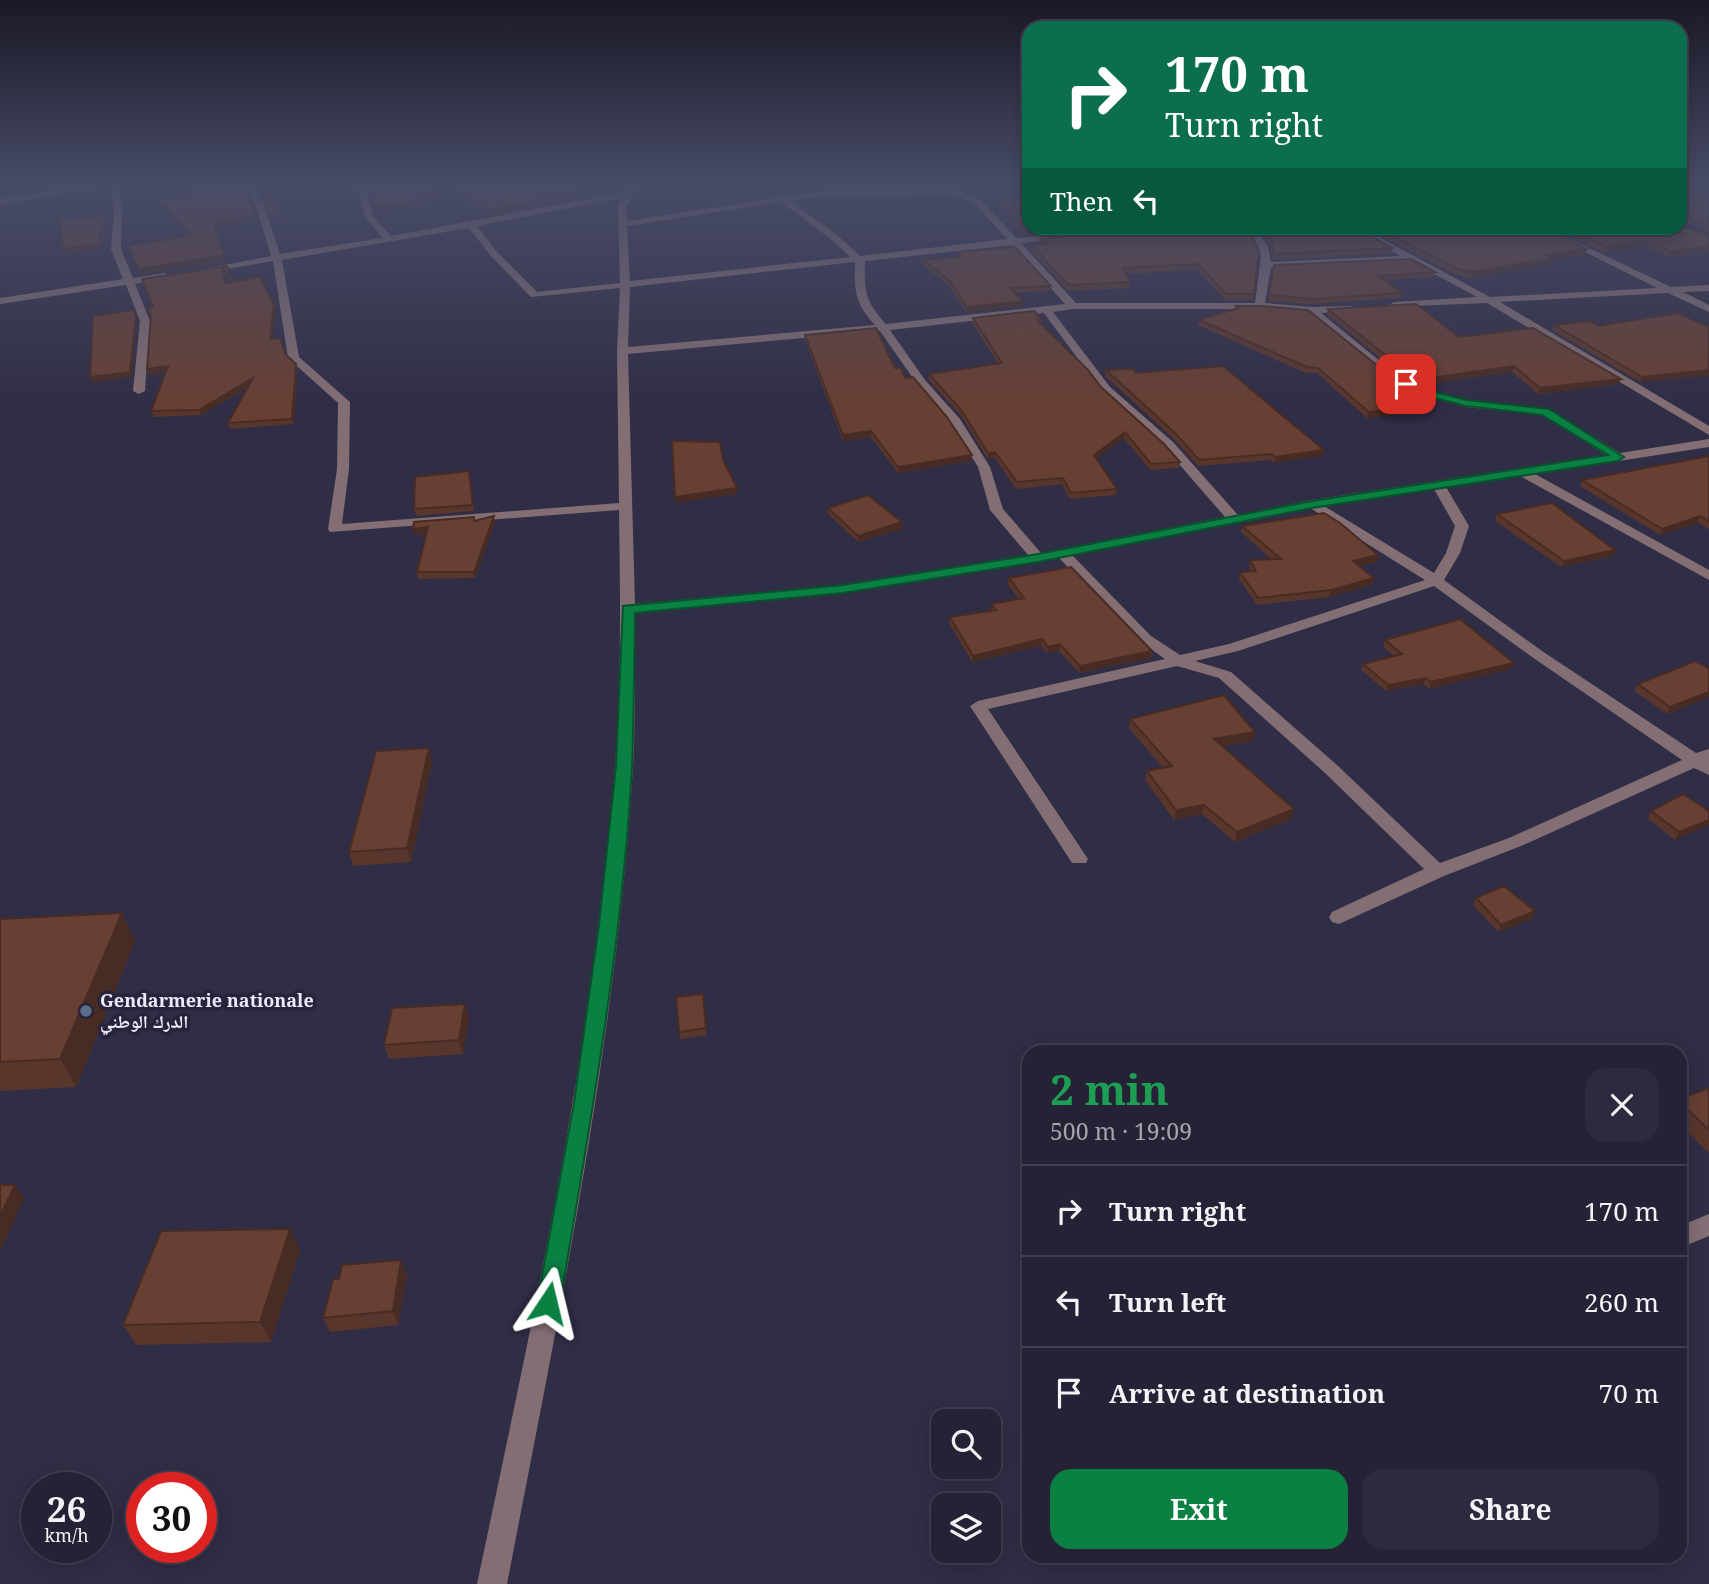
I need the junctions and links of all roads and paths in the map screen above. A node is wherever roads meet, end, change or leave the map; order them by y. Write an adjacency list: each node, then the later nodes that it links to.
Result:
1 (120, 259): 16 (street)
2 (277, 259): 14 (street); 38 (street)
3 (499, 259): 17 (street)
4 (624, 259): 17 (street)
5 (858, 259): 12 (street)
6 (877, 259): 12 (street)
7 (1029, 259): 22 (street)
8 (1266, 259): 13 (street)
9 (1393, 259): 13 (street)
10 (1414, 259): 20 (street)
11 (1604, 259): 19 (street)
12 (860, 261): 17 (street); 29 (street)
13 (1266, 265): 23 (street)
14 (196, 271)
15 (183, 273): 16 (street)
16 (129, 282): 21 (street); 31 (street)
17 (625, 286): 30 (street)
18 (1709, 288): 19 (street)
19 (1668, 290): 20 (street); 27 (street)
20 (1487, 299): 24 (street); 32 (street)
21 (0, 301)
22 (1073, 306): 23 (street); 26 (street)
23 (1260, 306): 28 (street)
24 (1378, 306)
25 (1365, 307): 28 (street)
26 (1046, 309): 29 (street); 39 (street)
27 (1709, 309)
28 (1311, 310): 34 (street)
29 (883, 327): 30 (street); 41 (street)
30 (622, 351): 38 (street)
31 (139, 391)
32 (1709, 431)
33 (1709, 443): 34 (street)
34 (1618, 457): 35 (street)
35 (1523, 472): 36 (street); 42 (street)
36 (1438, 485): 37 (street); 43 (street)
37 (1312, 504): 39 (street); 43 (street)
38 (625, 506): 44 (street)
39 (1236, 520): 40 (street)
40 (1062, 553): 41 (street); 45 (street)
41 (1038, 558): 44 (street)
42 (1709, 576)
43 (1436, 581): 45 (street); 46 (street)
44 (628, 609): 53 (street)
45 (1178, 662): 48 (street); 49 (street)
46 (1701, 756): 47 (street); 49 (street)
47 (1709, 770)
48 (1079, 859)
49 (1437, 871): 50 (street)
50 (1339, 917)
51 (1709, 1225): 52 (street)
52 (1687, 1234)
53 (492, 1584)

